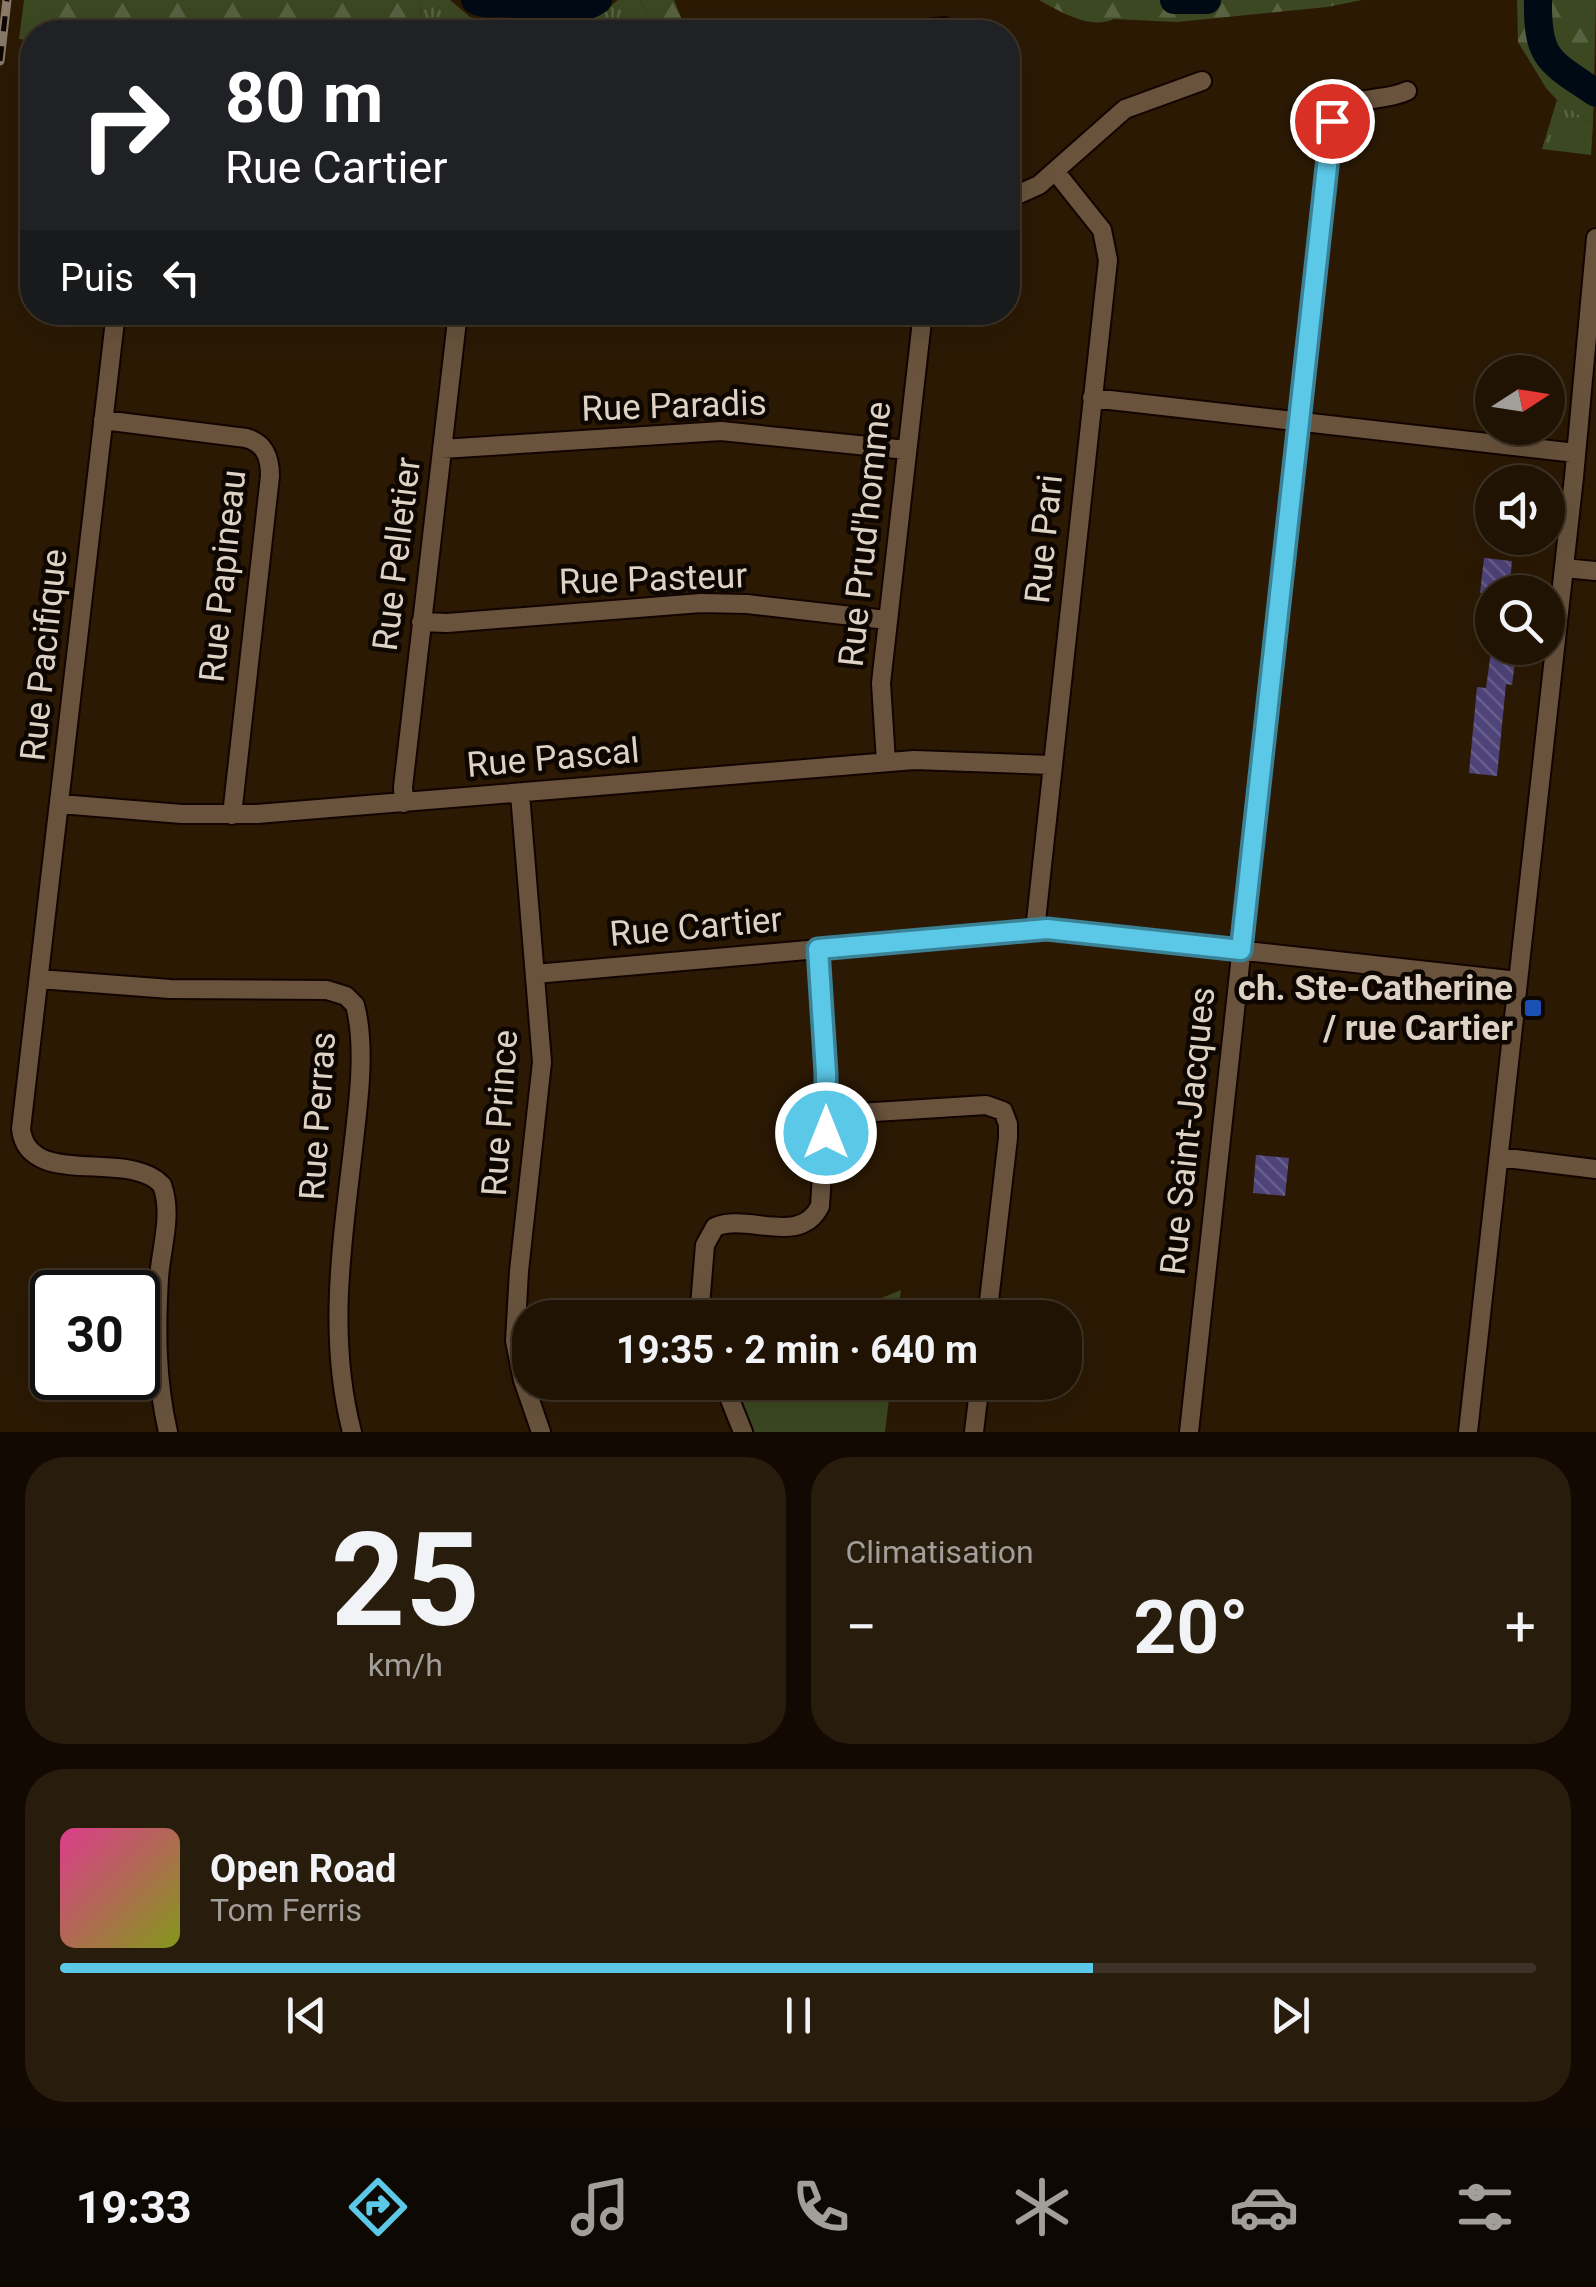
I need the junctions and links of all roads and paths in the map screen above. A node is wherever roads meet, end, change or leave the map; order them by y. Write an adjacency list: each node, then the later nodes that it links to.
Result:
1 (1202, 81): 3 (street)
2 (1407, 91): 11 (street, Rue Saint-Jacques)
3 (1055, 171): 4 (street); 9 (street, Rue Pari)
4 (1020, 194)
5 (1596, 238): 14 (street)
6 (115, 325): 10 (street, Rue Pacifique)
7 (456, 325): 12 (street, Rue Pelletier)
8 (921, 325): 13 (street, Rue Prud'homme)
9 (1092, 398): 11 (street); 20 (street, Rue Pari)
10 (104, 420): 23 (street, Rue Pacifique); 24 (street, Rue Papineau)
11 (1299, 422): 14 (street); 27 (street, Rue Saint-Jacques)
12 (442, 450): 13 (street, Rue Paradis); 18 (street, Rue Pelletier)
13 (907, 450): 17 (street, Rue Prud'homme)
14 (1576, 453): 15 (street)
15 (1564, 568): 16 (street); 30 (street)
16 (1596, 572)
17 (888, 620): 18 (street, Rue Pasteur); 19 (street, Rue Prud'homme)
18 (421, 622): 22 (street, Rue Pelletier)
19 (886, 762): 20 (street, Rue Pascal); 21 (street, Rue Pascal)
20 (1051, 765): 25 (street, Rue Pari)
21 (520, 794): 22 (street, Rue Pascal); 28 (street, Rue Prince)
22 (404, 803): 24 (street, Rue Pascal)
23 (60, 804): 24 (street, Rue Pascal); 29 (street, Rue Pacifique)
24 (232, 815)
25 (1035, 930): 26 (street, Rue Cartier); 27 (street, Rue Cartier)
26 (818, 949): 28 (street, Rue Cartier); 31 (street)
27 (1241, 950): 30 (street, Rue Cartier); 43 (street, Rue Saint-Jacques)
28 (535, 974): 40 (street, Rue Prince)
29 (38, 979): 38 (street, Rue Pacifique); 39 (street, Rue Perras)
30 (1518, 981): 32 (street)
31 (827, 1115): 34 (street); 35 (street)
32 (1498, 1157): 33 (street); 44 (street)
33 (1596, 1169)
34 (701, 1300)
35 (990, 1300)
36 (730, 1400): 41 (street)
37 (978, 1400): 42 (street)
38 (168, 1432)
39 (352, 1432)
40 (541, 1432)
41 (743, 1432)
42 (974, 1432)
43 (1189, 1432)
44 (1468, 1432)

